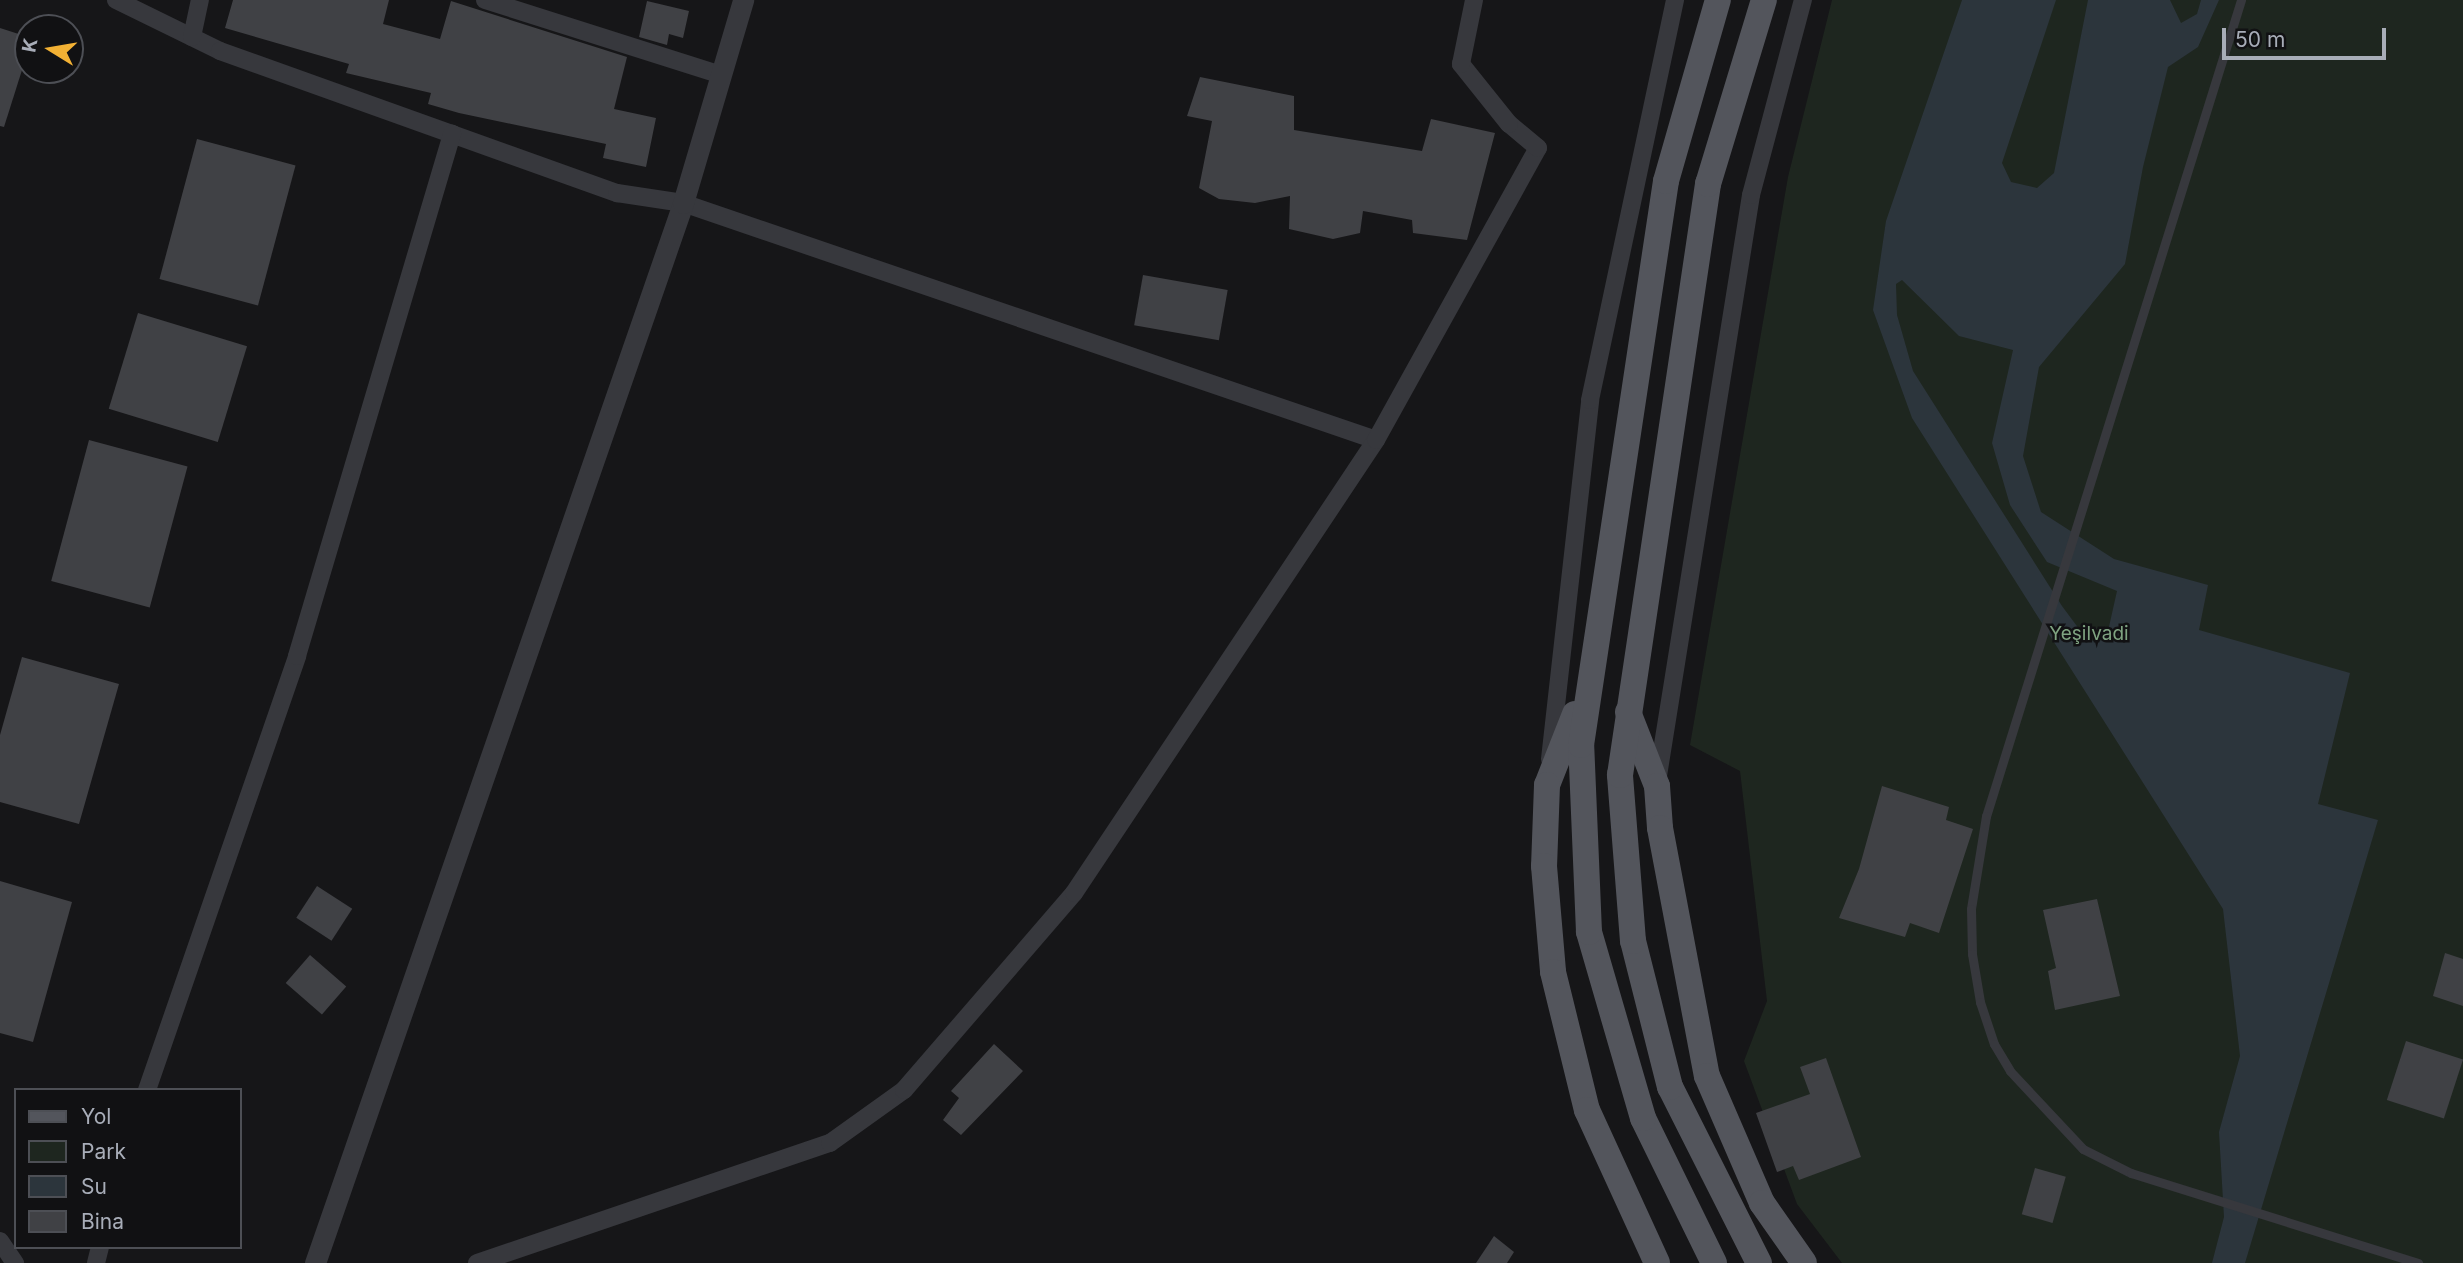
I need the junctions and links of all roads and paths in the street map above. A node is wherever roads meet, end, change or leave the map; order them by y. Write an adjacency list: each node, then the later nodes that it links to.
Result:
1 (117, 0): 11 (street)
2 (200, 0): 11 (street)
3 (485, 0): 12 (street)
4 (743, 0): 12 (street)
5 (1474, 0): 15 (street)
6 (1675, 0): 18 (street)
7 (1718, 0): 16 (main road)
8 (1764, 0): 17 (main road)
9 (1803, 0): 19 (street)
10 (2241, 0): 29 (lane)
11 (192, 37): 13 (street)
12 (721, 75): 14 (street)
13 (452, 134): 14 (street); 20 (street)
14 (682, 203): 15 (street); 23 (street)
15 (1376, 440): 24 (street)
16 (1587, 683): 18 (main road); 26 (main road)
17 (1627, 709): 19 (main road); 27 (main road)
18 (1547, 785): 25 (main road)
19 (1657, 786): 28 (main road)
20 (148, 1088)
21 (0, 1241): 22 (street)
22 (15, 1263)
23 (315, 1263)
24 (477, 1263)
25 (1657, 1263)
26 (1714, 1263)
27 (1759, 1263)
28 (1804, 1263)
29 (2418, 1263)

